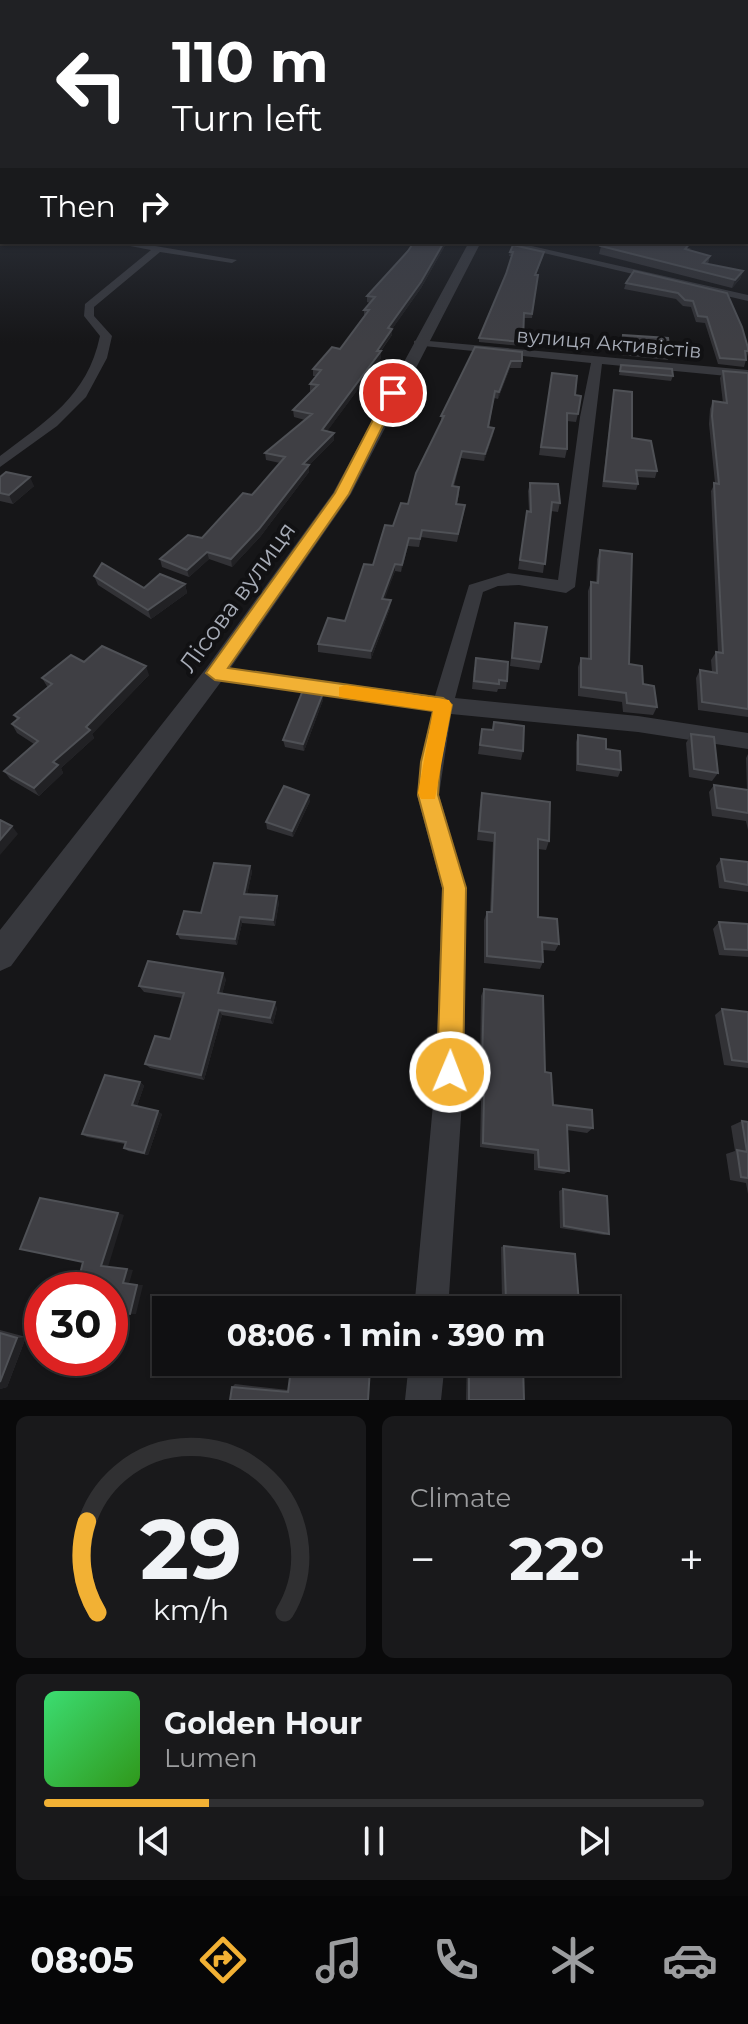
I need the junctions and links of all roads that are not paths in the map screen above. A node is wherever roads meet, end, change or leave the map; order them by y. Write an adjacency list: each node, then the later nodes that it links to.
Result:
1 (123, 244): 4 (street)
2 (474, 244): 7 (street, Лісова вулиця)
3 (511, 244): 6 (street)
4 (156, 251): 5 (street); 10 (street)
5 (232, 260)
6 (747, 296)
7 (418, 343): 8 (street, вулиця Активістів); 11 (street, Лісова вулиця)
8 (597, 361): 9 (street, вулиця Активістів); 12 (street)
9 (748, 374)
10 (0, 463)
11 (215, 673): 12 (street); 14 (street, Лісова вулиця)
12 (443, 705): 13 (street); 15 (street)
13 (748, 741)
14 (0, 955)
15 (432, 1296)
16 (426, 1376): 17 (street)
17 (423, 1400)

